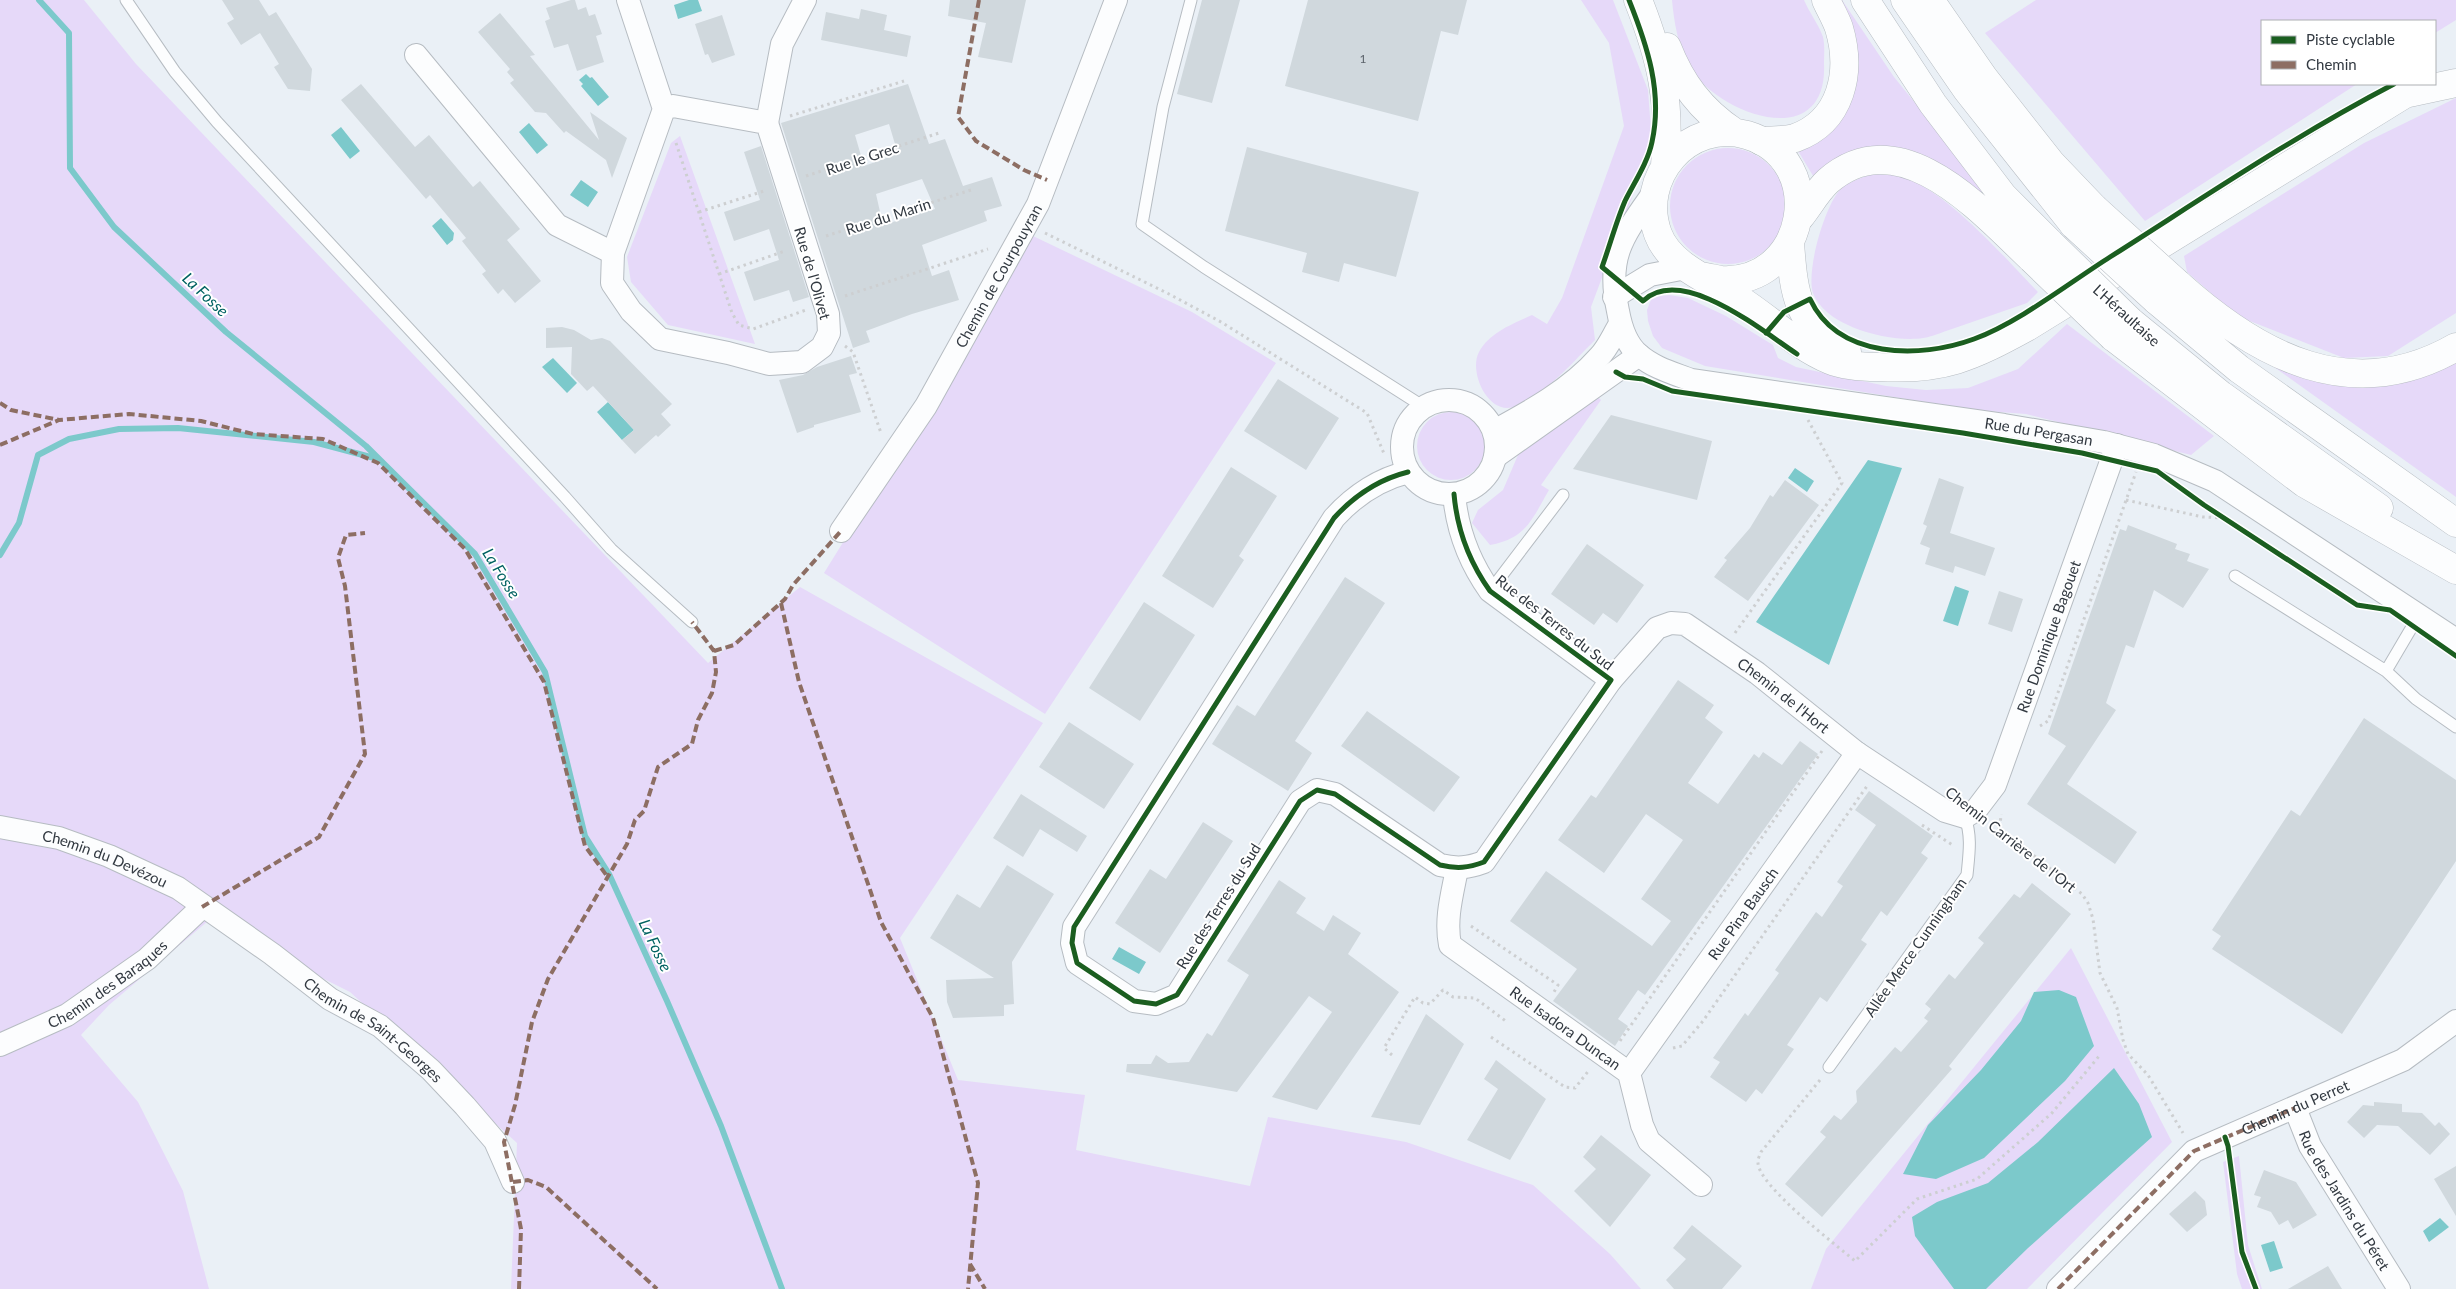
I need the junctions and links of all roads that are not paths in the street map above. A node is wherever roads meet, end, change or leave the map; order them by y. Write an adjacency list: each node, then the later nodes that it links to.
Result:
1 (126, 0): 48 (lane)
2 (628, 0): 17 (street)
3 (805, 0): 18 (street)
4 (1116, 0): 42 (street, Chemin de Courpouyran)
5 (1191, 0): 34 (lane)
6 (1638, 0): 21 (main road)
7 (1649, 0): 19 (main road)
8 (1826, 0): 20 (main road)
9 (1865, 0): 25 (main road, L'Héraultaise)
10 (1905, 0): 41 (main road, L'Héraultaise, bridge)
11 (1930, 0): 31 (main road, bridge)
12 (416, 55): 26 (street)
13 (2456, 68): 14 (main road)
14 (2436, 76)
15 (2456, 83): 16 (main road)
16 (2411, 90): 33 (main road)
17 (664, 108): 18 (street); 26 (street, Rue de l'Olivet)
18 (767, 124): 26 (street, Rue de l'Olivet)
19 (1734, 132): 20 (main road); 21 (main road)
20 (1761, 141): 23 (main road)
21 (1664, 165): 22 (main road)
22 (1654, 192): 27 (main road); 28 (street, Rue du Pergasan)
23 (1800, 218): 24 (main road); 25 (main road)
24 (1790, 244): 27 (main road); 33 (main road)
25 (2041, 251): 30 (main road, L'Héraultaise, bridge)
26 (613, 253)
27 (1694, 272): 28 (street); 33 (main road)
28 (1614, 296): 29 (street, Rue du Pergasan)
29 (1620, 324): 32 (street, Rue du Pergasan); 35 (street)
30 (2122, 329): 43 (main road, L'Héraultaise); 44 (main road)
31 (2456, 347)
32 (1639, 355): 36 (street, Rue du Pergasan); 37 (street)
33 (1889, 368)
34 (1424, 407): 35 (street); 38 (street)
35 (1494, 431): 37 (street)
36 (2117, 445): 47 (street, Rue du Pergasan); 54 (street, Rue Dominique Bagouet)
37 (1495, 457): 39 (street)
38 (1400, 474): 39 (street); 56 (street, Rue des Terres du Sud)
39 (1454, 494): 46 (street, Rue des Terres du Sud)
40 (1563, 495): 46 (lane)
41 (2456, 523)
42 (841, 532)
43 (2456, 562)
44 (2456, 570)
45 (2234, 576): 50 (lane)
46 (1490, 591): 51 (street, Rue des Terres du Sud)
47 (2420, 616): 49 (street, Rue du Pergasan); 50 (lane)
48 (692, 622)
49 (2456, 640)
50 (2386, 671): 52 (lane)
51 (1611, 680): 53 (street, Chemin de l'Hort); 56 (street, Rue des Terres du Sud)
52 (2456, 727)
53 (1857, 753): 54 (street, Chemin de l'Hort); 61 (street, Rue Pina Bausch)
54 (1970, 814): 60 (lane, Allée Merce Cunningham)
55 (0, 827): 57 (street, Chemin du Devézou)
56 (1456, 869): 61 (street, Rue Isadora Duncan)
57 (202, 907): 59 (street, Chemin des Baraques); 63 (street, Chemin de Saint-Georges)
58 (2456, 1020): 62 (street, Chemin du Perret)
59 (0, 1045)
60 (1829, 1067)
61 (1629, 1073): 64 (street, Rue Isadora Duncan)
62 (2295, 1108): 65 (street, Chemin du Perret); 66 (street, Rue des Jardins du Péret)
63 (512, 1182)
64 (1702, 1185)
65 (2058, 1289)
66 (2399, 1289)

